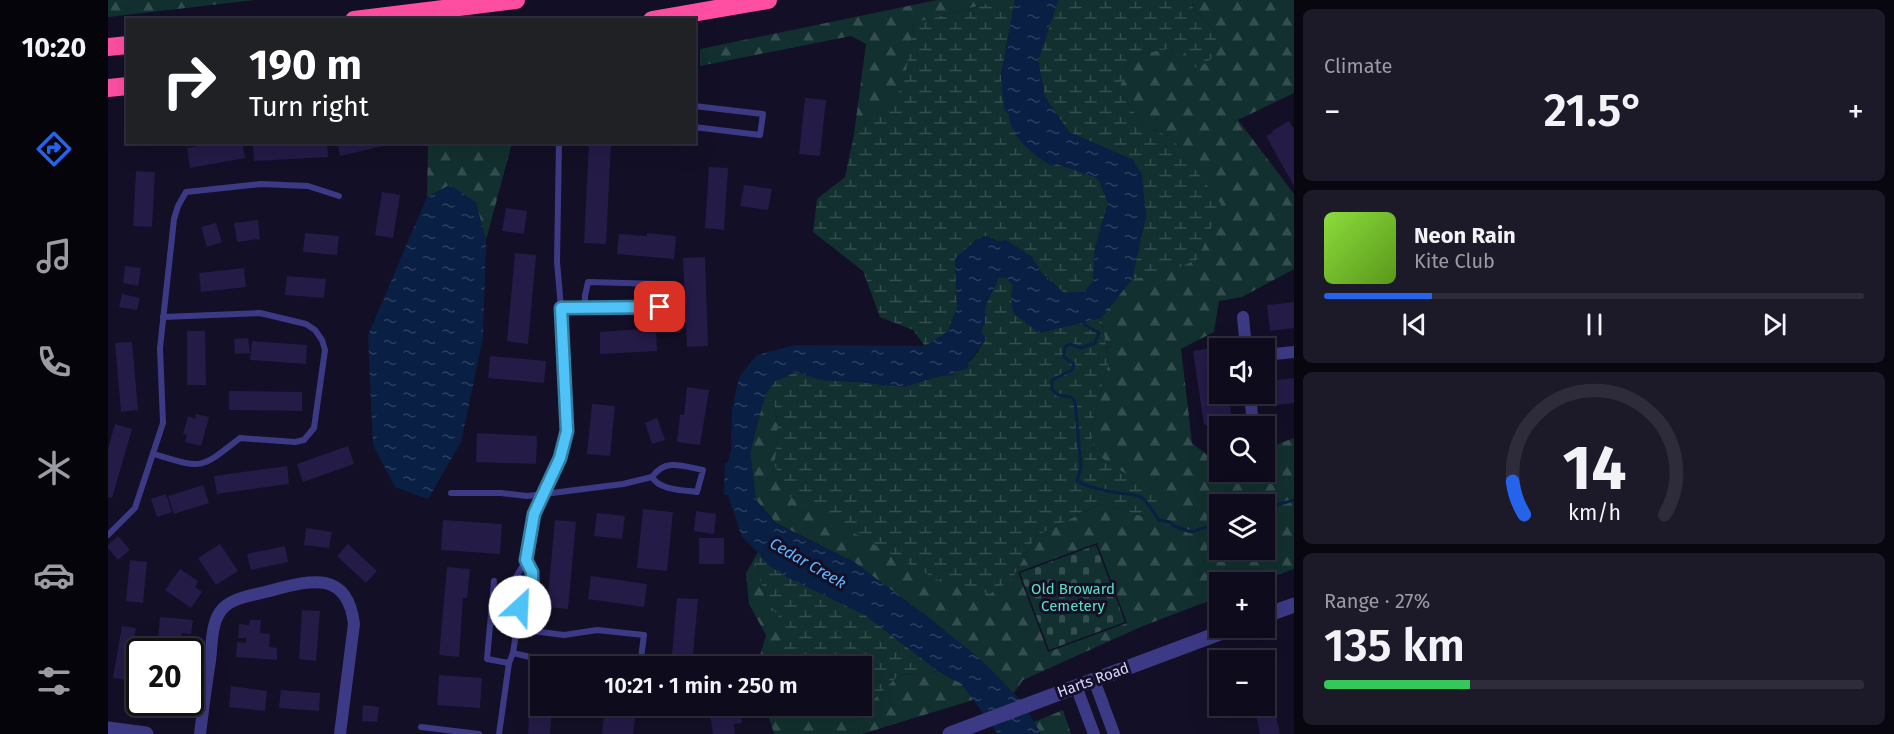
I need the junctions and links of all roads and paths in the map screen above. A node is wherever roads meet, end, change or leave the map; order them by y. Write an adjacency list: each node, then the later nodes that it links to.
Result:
1 (516, 0): 3 (highway)
2 (768, 0): 4 (highway)
3 (370, 18)
4 (664, 18)
5 (126, 45): 6 (highway)
6 (108, 47)
7 (126, 86): 8 (highway)
8 (108, 88)
9 (696, 106): 10 (lane)
10 (696, 127)
11 (559, 144): 14 (lane)
12 (339, 196): 15 (lane)
13 (585, 307): 13 (lane); 14 (lane)
14 (561, 308): 23 (lane)
15 (163, 317): 20 (lane); 20 (lane)
16 (1243, 317): 17 (street)
17 (1245, 338)
18 (1294, 352): 19 (street)
19 (1275, 354)
20 (154, 454): 24 (lane)
21 (652, 477): 21 (lane); 23 (lane)
22 (451, 493): 23 (lane)
23 (544, 494): 25 (lane)
24 (108, 535)
25 (526, 560): 28 (lane); 28 (lane)
26 (494, 581): 35 (lane)
27 (1294, 605): 29 (street)
28 (520, 607): 30 (lane)
29 (1275, 612)
30 (517, 629): 32 (lane); 33 (lane)
31 (1209, 637): 36 (street, Harts Road)
32 (513, 653): 34 (lane); 35 (lane)
33 (641, 656)
34 (530, 657)
35 (509, 663): 44 (lane)
36 (1094, 680): 37 (street, Harts Road); 47 (street)
37 (1076, 686): 45 (street, Harts Road); 46 (street)
38 (421, 727): 43 (lane)
39 (108, 729): 40 (street)
40 (146, 734)
41 (200, 734): 42 (street)
42 (340, 734)
43 (479, 734)
44 (500, 734)
45 (950, 734)
46 (1094, 734)
47 (1114, 734)

